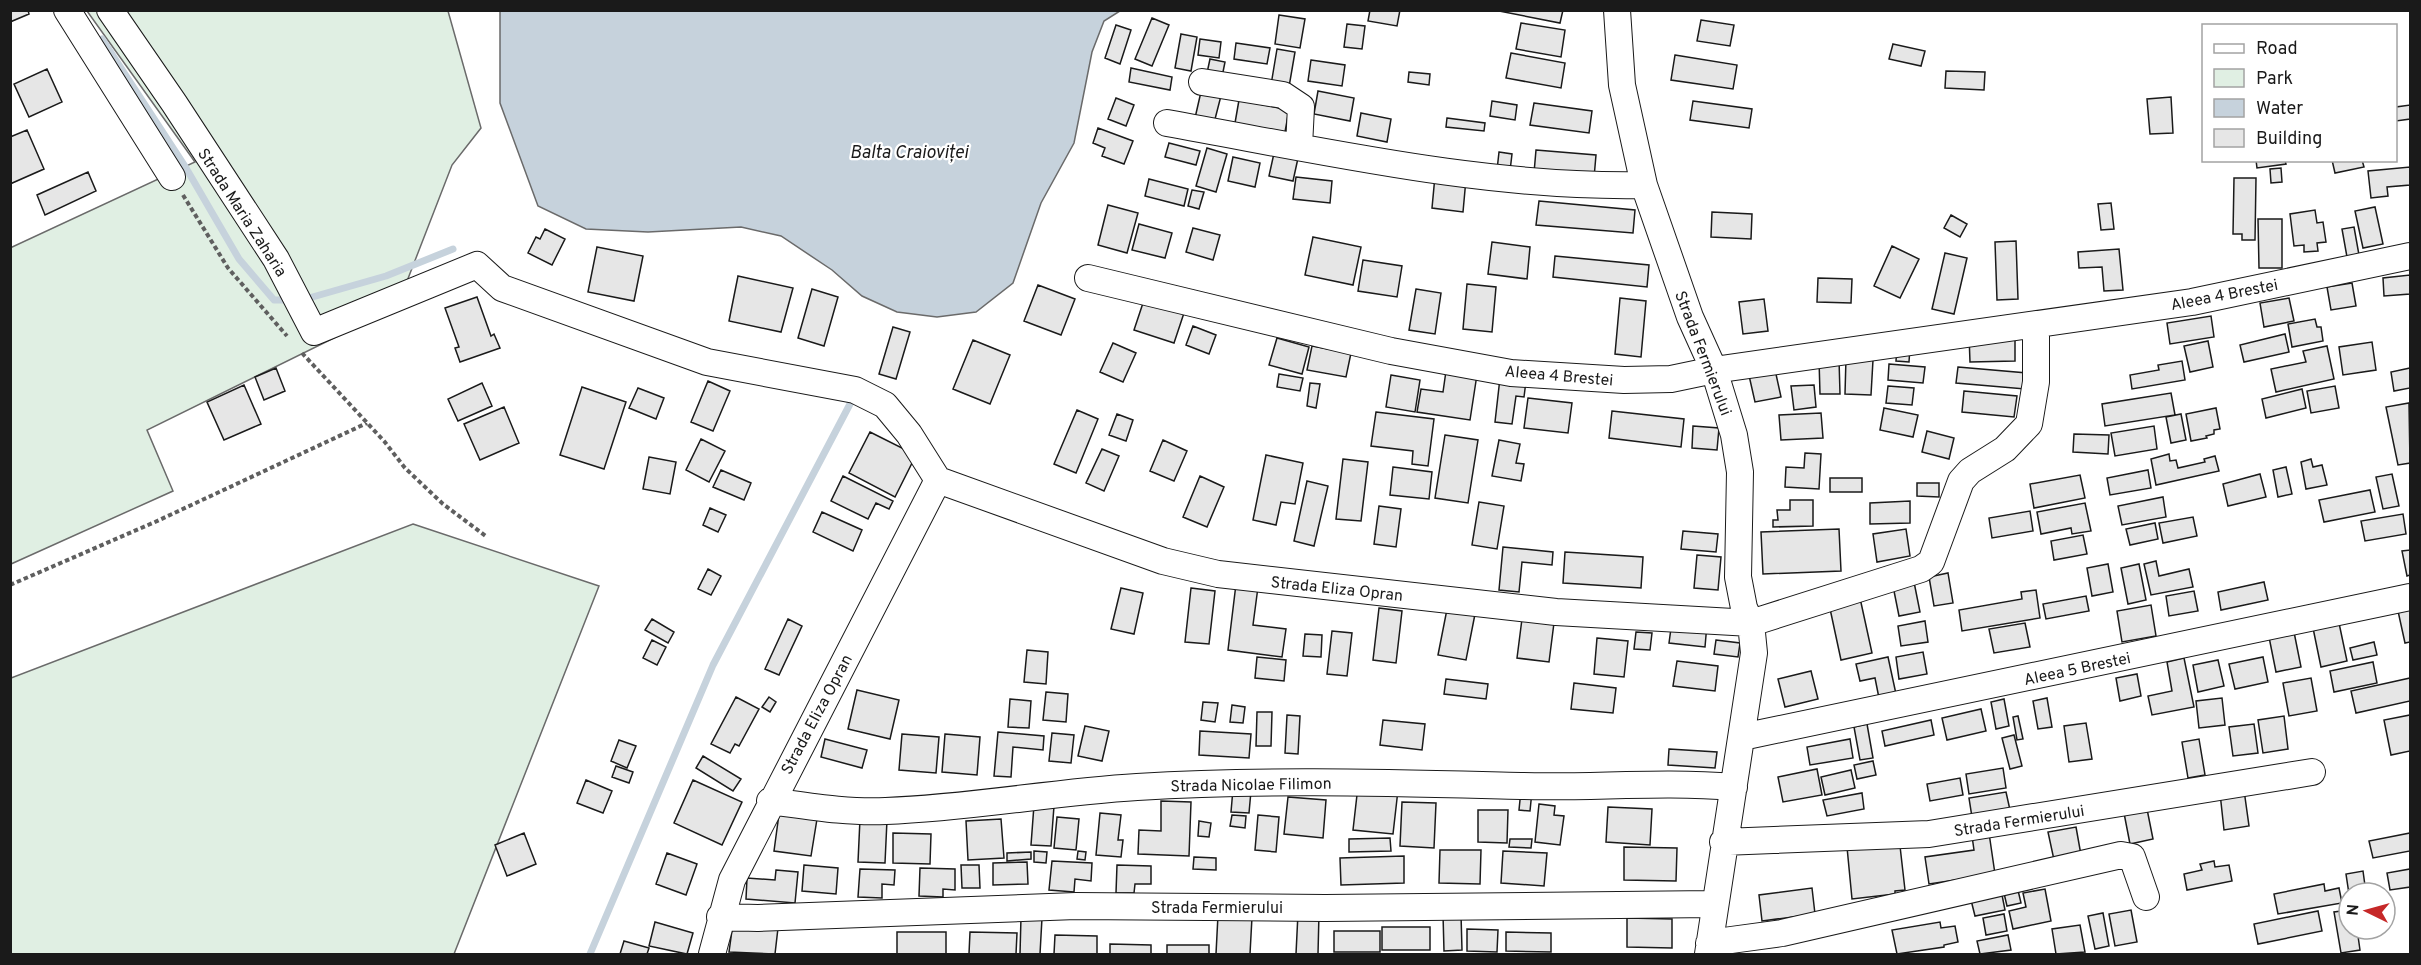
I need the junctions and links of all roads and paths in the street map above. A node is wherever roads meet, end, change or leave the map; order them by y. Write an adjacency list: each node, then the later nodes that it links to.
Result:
1 (1617, 10): 8 (street, Strada Fermierului)
2 (110, 11): 3 (street); 16 (street, Strada Maria Zaharia)
3 (73, 20): 7 (street)
4 (1202, 82): 6 (street)
5 (1167, 123): 6 (street)
6 (1299, 146): 8 (street)
7 (172, 177): 12 (path)
8 (1644, 185): 14 (street, Strada Fermierului)
9 (2410, 256): 11 (street, Aleea 4 Brestei)
10 (1088, 278): 14 (street, Aleea 4 Brestei)
11 (2036, 324): 14 (street, Aleea 4 Brestei); 20 (street)
12 (292, 341)
13 (299, 350): 15 (path)
14 (1714, 370): 20 (street, Strada Fermierului)
15 (367, 423): 17 (path); 18 (path)
16 (938, 480): 20 (street, Strada Eliza Opran); 24 (street, Strada Eliza Opran)
17 (487, 537)
18 (10, 585)
19 (2410, 597): 21 (street, Aleea 5 Brestei)
20 (1751, 623): 21 (street, Strada Fermierului)
21 (1742, 737): 23 (street, Strada Fermierului)
22 (2312, 772): 25 (street, Strada Fermierului)
23 (1734, 787): 24 (street, Strada Nicolae Filimon); 25 (street, Strada Fermierului)
24 (770, 801): 28 (street, Strada Eliza Opran)
25 (1723, 842): 27 (street, Strada Fermierului)
26 (2146, 897): 29 (street, Strada Fermierului)
27 (1713, 904): 28 (street, Strada Fermierului); 29 (street, Strada Fermierului)
28 (720, 917): 30 (street, Strada Eliza Opran)
29 (1708, 948)
30 (712, 954)

